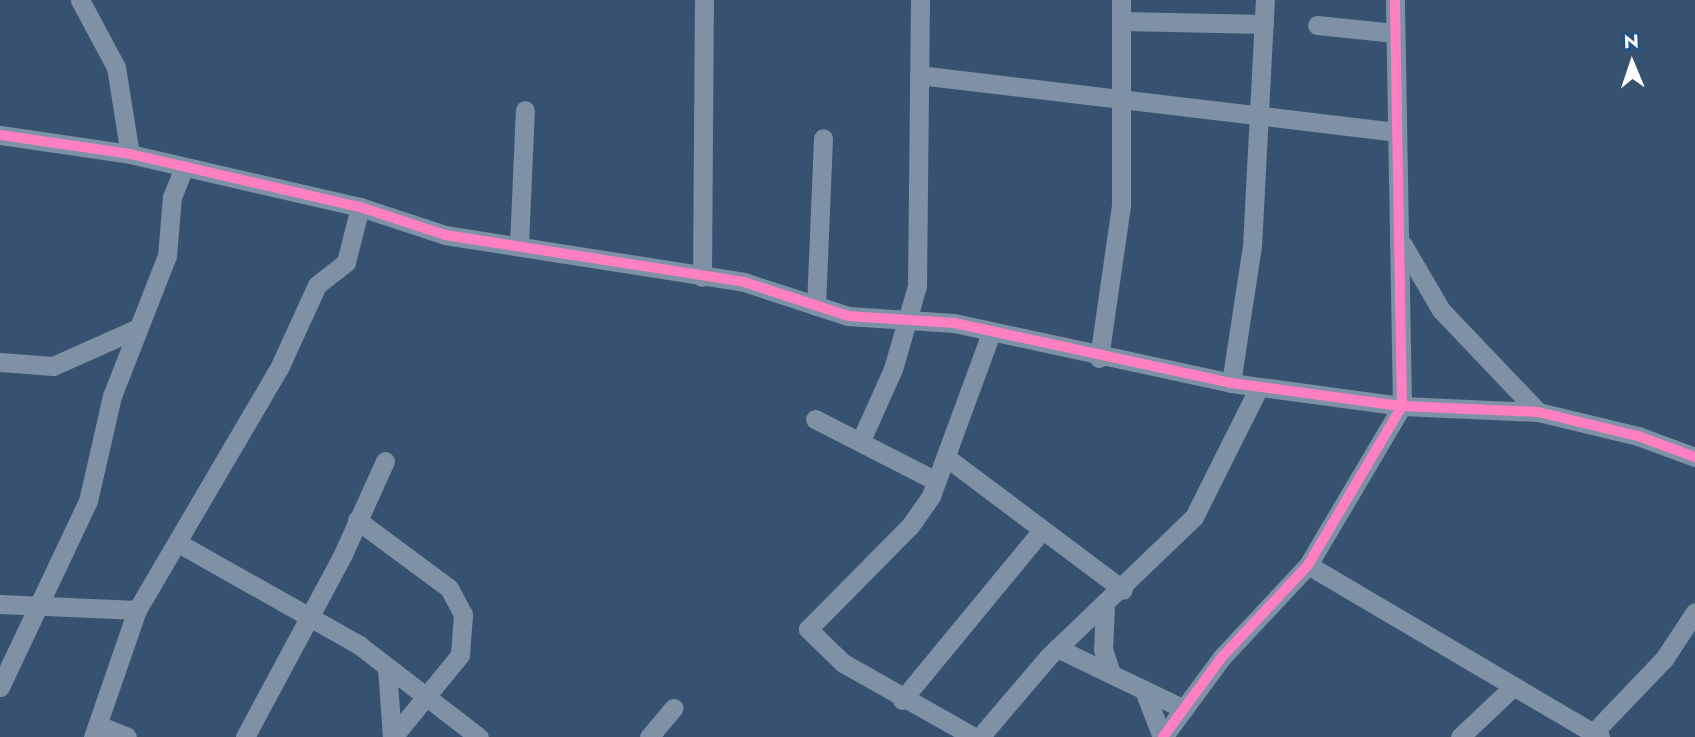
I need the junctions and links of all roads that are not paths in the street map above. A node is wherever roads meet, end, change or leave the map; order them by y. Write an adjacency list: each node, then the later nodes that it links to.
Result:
1 (80, 0): 18 (street)
2 (704, 0): 23 (street)
3 (920, 0): 11 (street)
4 (1121, 0): 7 (street)
5 (1265, 0): 8 (street)
6 (1395, 0): 10 (street)
7 (1122, 21): 8 (street); 12 (street)
8 (1264, 24): 14 (street)
9 (1317, 25): 10 (street)
10 (1395, 33): 15 (street)
11 (919, 75): 12 (street); 25 (street)
12 (1122, 97): 14 (street); 28 (street)
13 (526, 110): 22 (street)
14 (1261, 115): 15 (street); 30 (street)
15 (1396, 132): 21 (street)
16 (0, 135): 18 (street)
17 (823, 138): 24 (street)
18 (130, 154): 19 (street)
19 (184, 168): 20 (street); 26 (street)
20 (360, 207): 22 (street); 42 (street)
21 (1399, 237): 32 (street); 33 (street)
22 (519, 245): 23 (street)
23 (702, 277): 24 (street)
24 (816, 306): 25 (street)
25 (907, 320): 27 (street); 35 (street)
26 (136, 329): 29 (street); 46 (street)
27 (991, 333): 28 (street); 36 (street)
28 (1099, 358): 30 (street)
29 (0, 362)
30 (1231, 383): 31 (street)
31 (1259, 387): 32 (street); 44 (street)
32 (1402, 406): 33 (street); 43 (street)
33 (1538, 412): 37 (street)
34 (815, 419): 35 (street)
35 (862, 438): 39 (street)
36 (946, 457): 39 (street); 41 (street)
37 (1695, 457)
38 (385, 461): 40 (street)
39 (936, 481): 58 (street)
40 (357, 520): 50 (street); 57 (street)
41 (1042, 530): 44 (street); 58 (street)
42 (180, 544): 48 (street); 50 (street)
43 (1308, 565): 55 (street); 60 (street)
44 (1123, 590): 47 (street)
45 (0, 604): 46 (street)
46 (40, 605): 48 (street); 54 (street)
47 (1105, 607): 51 (street); 53 (street)
48 (137, 610): 61 (street)
49 (1695, 612): 62 (street)
50 (309, 615): 52 (street); 64 (street)
51 (1057, 648): 53 (street); 69 (street)
52 (387, 668): 57 (street); 65 (street)
53 (1110, 670): 56 (street)
54 (0, 687)
55 (1514, 687): 62 (street); 71 (street)
56 (1145, 693): 60 (street); 70 (street)
57 (428, 697): 65 (street); 66 (street)
58 (902, 700): 68 (street)
59 (673, 708): 67 (street)
60 (1184, 709): 70 (street)
61 (96, 731): 63 (street)
62 (1597, 735)
63 (127, 737)
64 (245, 737)
65 (392, 737)
66 (479, 737)
67 (649, 737)
68 (974, 737)
69 (979, 737)
70 (1163, 737)
71 (1460, 737)

